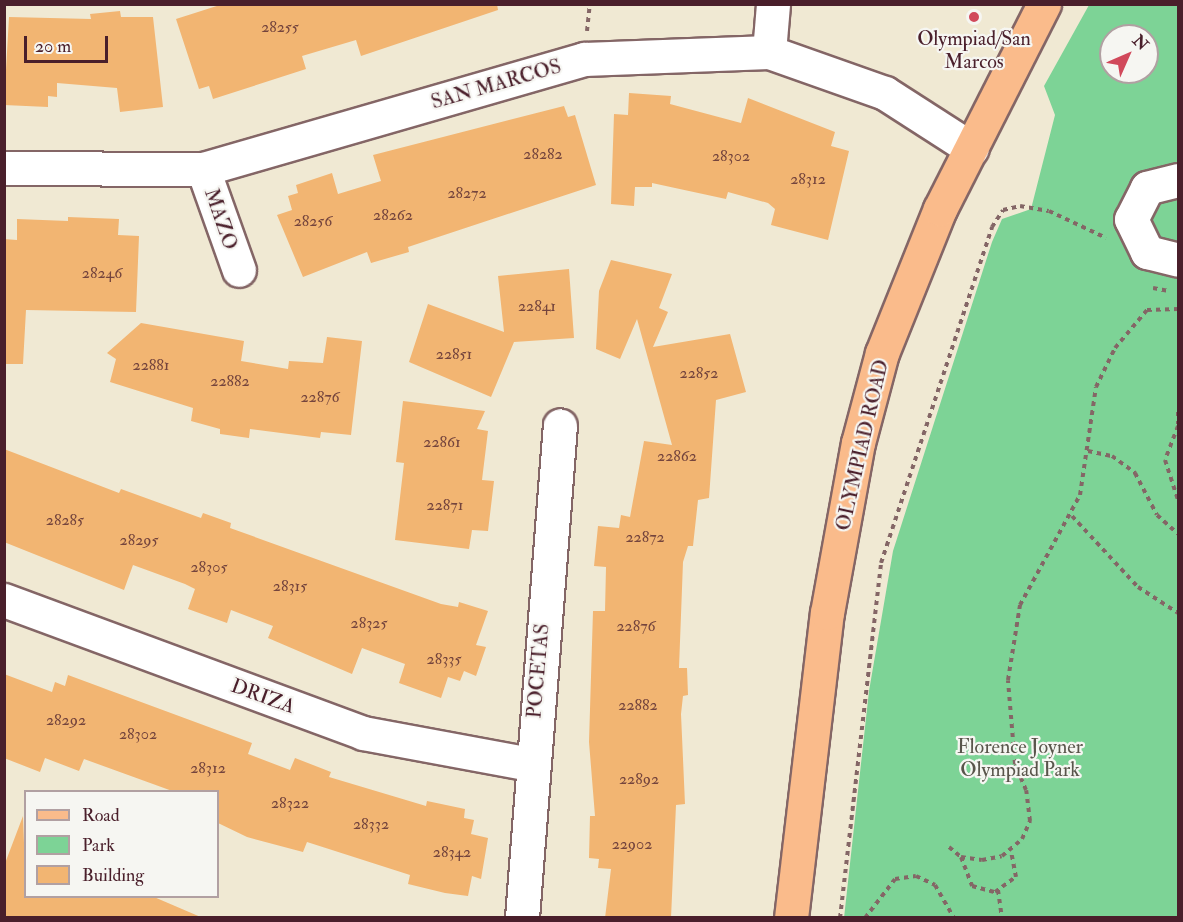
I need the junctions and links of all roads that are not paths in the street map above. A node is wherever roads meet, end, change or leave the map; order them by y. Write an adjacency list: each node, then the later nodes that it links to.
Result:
1 (773, 4): 3 (street)
2 (1044, 4): 4 (main road, OLYMPIAD ROAD)
3 (769, 52): 4 (street, SAN MARCOS); 6 (street, SAN MARCOS)
4 (972, 149): 14 (main road, OLYMPIAD ROAD)
5 (4, 168): 6 (street, SAN MARCOS)
6 (203, 169): 9 (street, MAZO)
7 (1179, 180): 8 (street)
8 (1179, 260)
9 (239, 270)
10 (560, 425): 12 (street, POCETAS)
11 (4, 600): 12 (street, DRIZA)
12 (530, 764): 13 (street, POCETAS)
13 (522, 918)
14 (791, 918)

